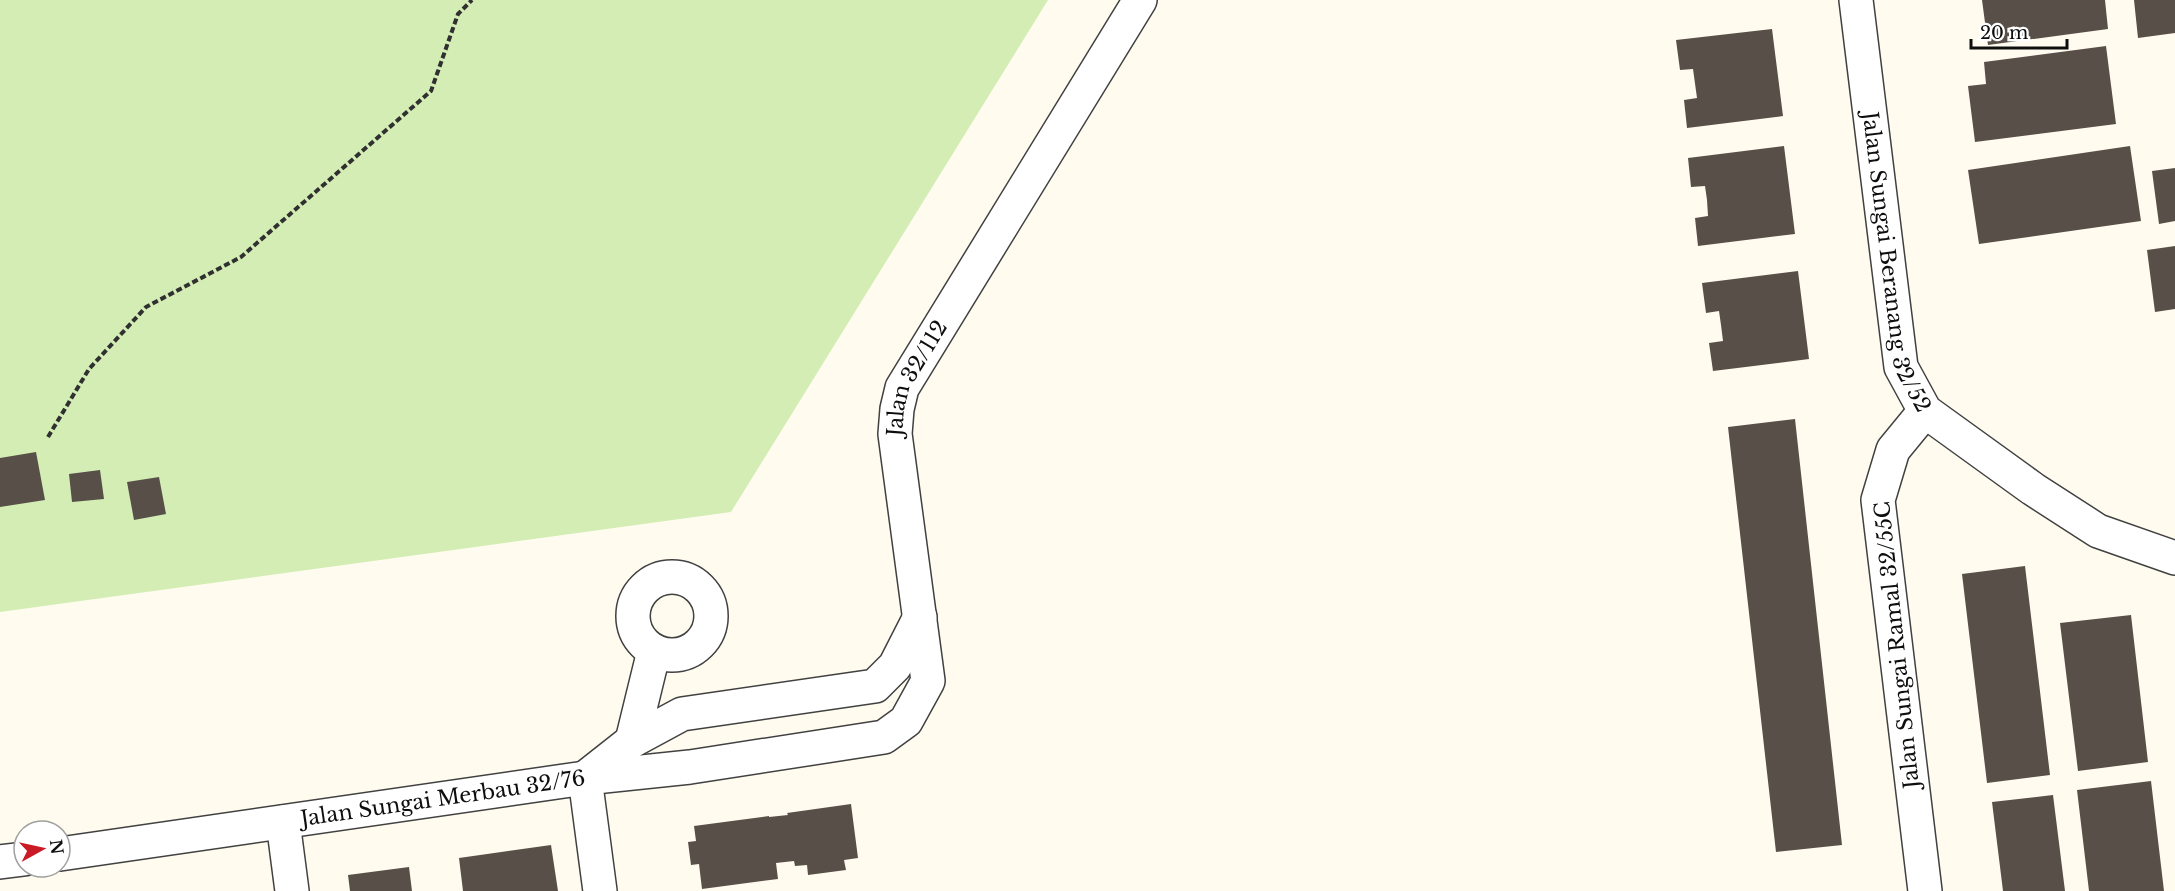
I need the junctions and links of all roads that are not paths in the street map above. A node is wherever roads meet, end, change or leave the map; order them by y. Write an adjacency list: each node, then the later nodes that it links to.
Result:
1 (1140, 0): 5 (street, Jalan 32/112)
2 (1856, 0): 3 (street, Jalan Sungai Beranang 32/52)
3 (1925, 411): 4 (street, Jalan Sungai Beranang 32/52); 14 (street, Jalan Sungai Ramal 32/55C)
4 (2175, 558)
5 (920, 617): 7 (street); 8 (street, Jalan 32/112)
6 (654, 651): 7 (street)
7 (632, 741): 9 (street)
8 (826, 746): 9 (street, Jalan Sungai Merbau 32/76)
9 (585, 778): 10 (street, Jalan Sungai Merbau 32/76); 13 (street)
10 (283, 822): 11 (street, Jalan Sungai Merbau 32/76); 12 (street)
11 (72, 852)
12 (292, 891)
13 (600, 891)
14 (1925, 891)

